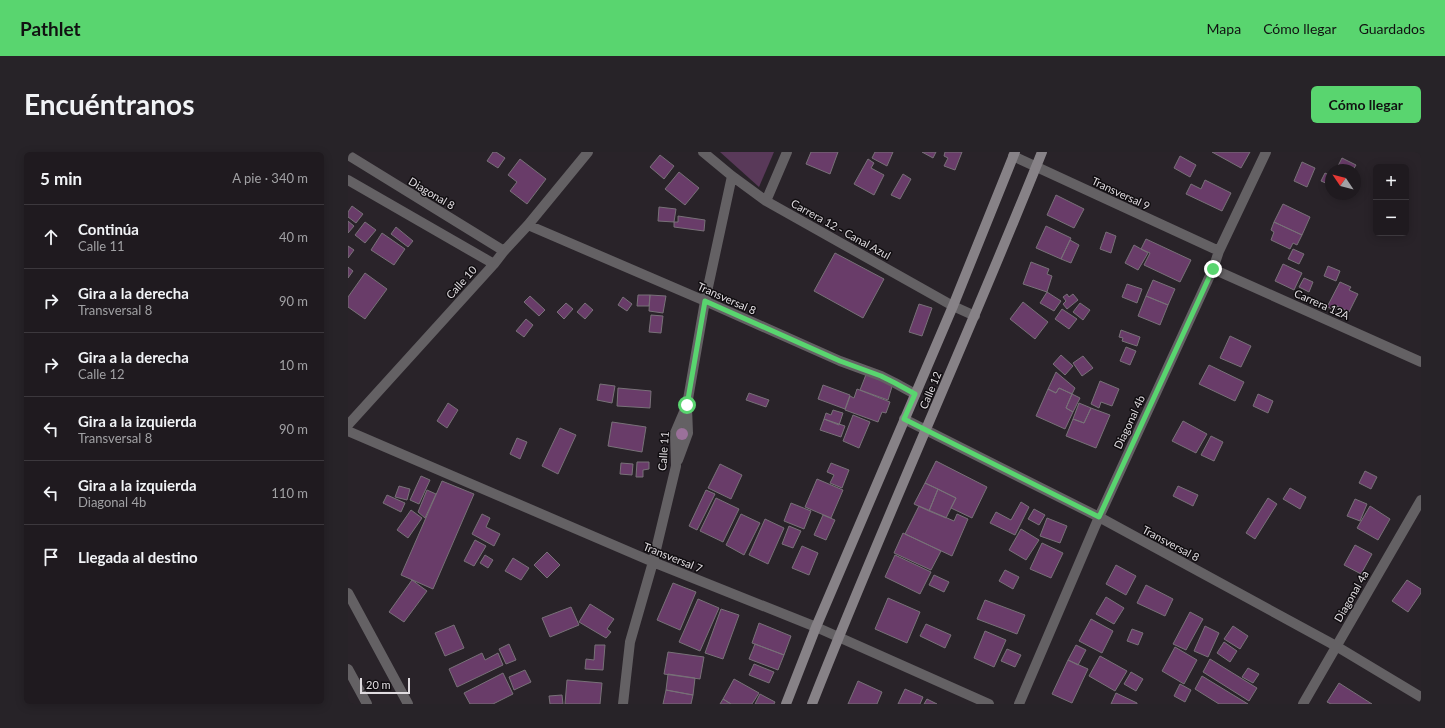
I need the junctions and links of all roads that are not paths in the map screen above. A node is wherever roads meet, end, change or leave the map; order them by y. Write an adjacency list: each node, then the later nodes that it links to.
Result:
1 (588, 152): 12 (street, Calle 10)
2 (703, 152): 9 (street, Carrera 12 - Canal Azul)
3 (787, 152): 11 (street)
4 (1042, 152): 8 (street, Calle 12)
5 (1266, 152): 14 (street, Diagonal 4b)
6 (1014, 154): 8 (street, Transversal 9); 18 (street, Calle 12)
7 (348, 156): 13 (street, Diagonal 8)
8 (1036, 166): 14 (street, Transversal 9); 19 (street, Calle 12)
9 (732, 176): 11 (street, Carrera 12 - Canal Azul); 17 (street)
10 (348, 180): 15 (street)
11 (766, 201): 18 (street, Carrera 12 - Canal Azul)
12 (528, 225): 13 (street, Calle 10); 17 (street, Transversal 8)
13 (504, 251): 15 (street, Calle 10)
14 (1219, 251): 16 (street, Diagonal 4b)
15 (494, 264): 23 (street, Calle 10)
16 (1213, 269): 20 (street, Carrera 12A); 27 (street, Diagonal 4b)
17 (705, 301): 21 (street, Transversal 8); 28 (street, Calle 11)
18 (953, 306): 19 (street, Carrera 12 - Canal Azul); 21 (street, Calle 12)
19 (975, 316): 24 (street, Calle 12)
20 (1421, 362)
21 (915, 394): 22 (street, Calle 12)
22 (904, 419): 24 (street, Transversal 8); 30 (street, Calle 12)
23 (348, 425)
24 (926, 430): 27 (street, Transversal 8); 31 (street, Calle 12)
25 (348, 431): 28 (street, Transversal 7)
26 (1421, 500): 32 (street, Diagonal 4a)
27 (1099, 517): 32 (street, Transversal 8); 41 (street, Diagonal 4b)
28 (653, 562): 30 (street, Transversal 7); 37 (street, Calle 11)
29 (348, 593): 36 (street)
30 (816, 627): 31 (street, Transversal 7); 38 (street, Calle 12)
31 (838, 637): 39 (street, Calle 12); 40 (street, Transversal 7)
32 (1336, 646): 34 (street, Transversal 8); 42 (street, Diagonal 4a)
33 (348, 669): 35 (street)
34 (1421, 697)
35 (366, 704)
36 (408, 704)
37 (623, 704)
38 (786, 704)
39 (812, 704)
40 (989, 704)
41 (1019, 704)
42 (1303, 704)

